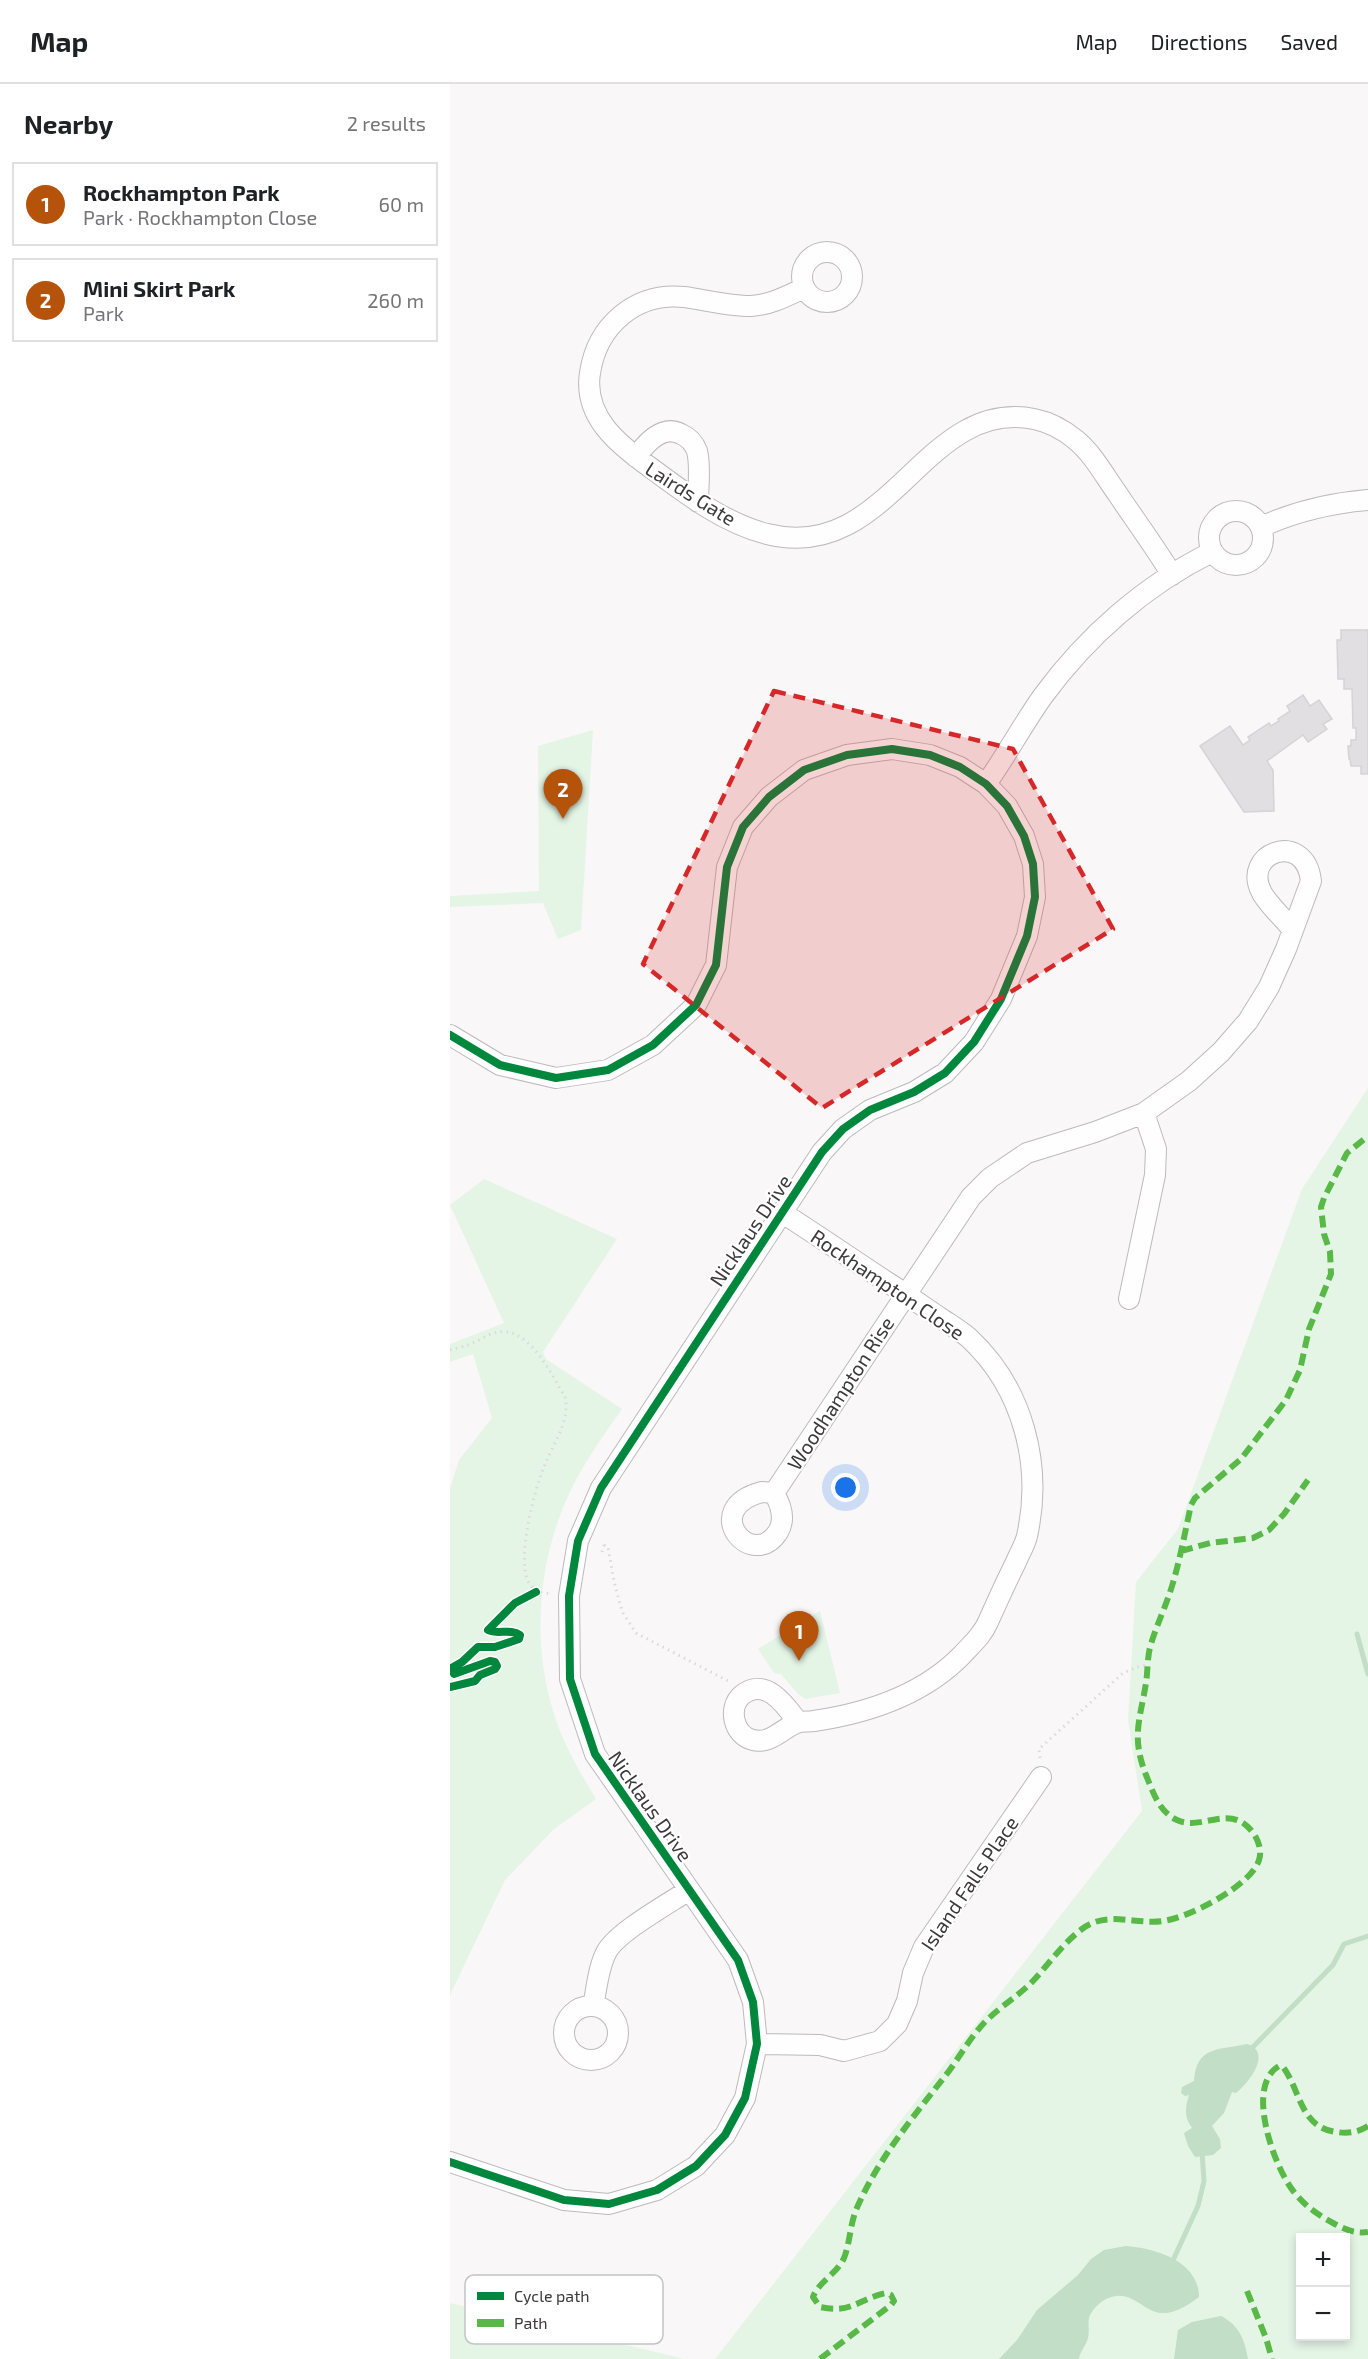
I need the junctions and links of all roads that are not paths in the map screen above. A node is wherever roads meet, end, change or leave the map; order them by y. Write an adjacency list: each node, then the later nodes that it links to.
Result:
1 (804, 288): 2 (street, Lairds Gate)
2 (636, 458): 4 (street, Lairds Gate); 4 (street)
3 (1368, 500): 5 (street)
4 (698, 502): 7 (street, Lairds Gate)
5 (1261, 527): 6 (street); 6 (street)
6 (1212, 552): 7 (street)
7 (1172, 575): 8 (street)
8 (986, 784): 10 (street, Nicklaus Drive); 12 (street, Nicklaus Drive)
9 (1292, 929): 11 (street, Woodhampton Rise)
10 (453, 1035)
11 (1144, 1113): 13 (street, Woodhampton Rise); 14 (street)
12 (781, 1212): 13 (street, Rockhampton Close); 18 (street, Nicklaus Drive)
13 (905, 1294): 15 (street, Woodhampton Rise); 16 (street, Rockhampton Close)
14 (1129, 1299)
15 (774, 1493)
16 (798, 1722)
17 (1041, 1777): 20 (street, Island Falls Place)
18 (689, 1890): 19 (street); 20 (street, Nicklaus Drive)
19 (593, 2006)
20 (758, 2044): 21 (street, Nicklaus Drive)
21 (450, 2162)

